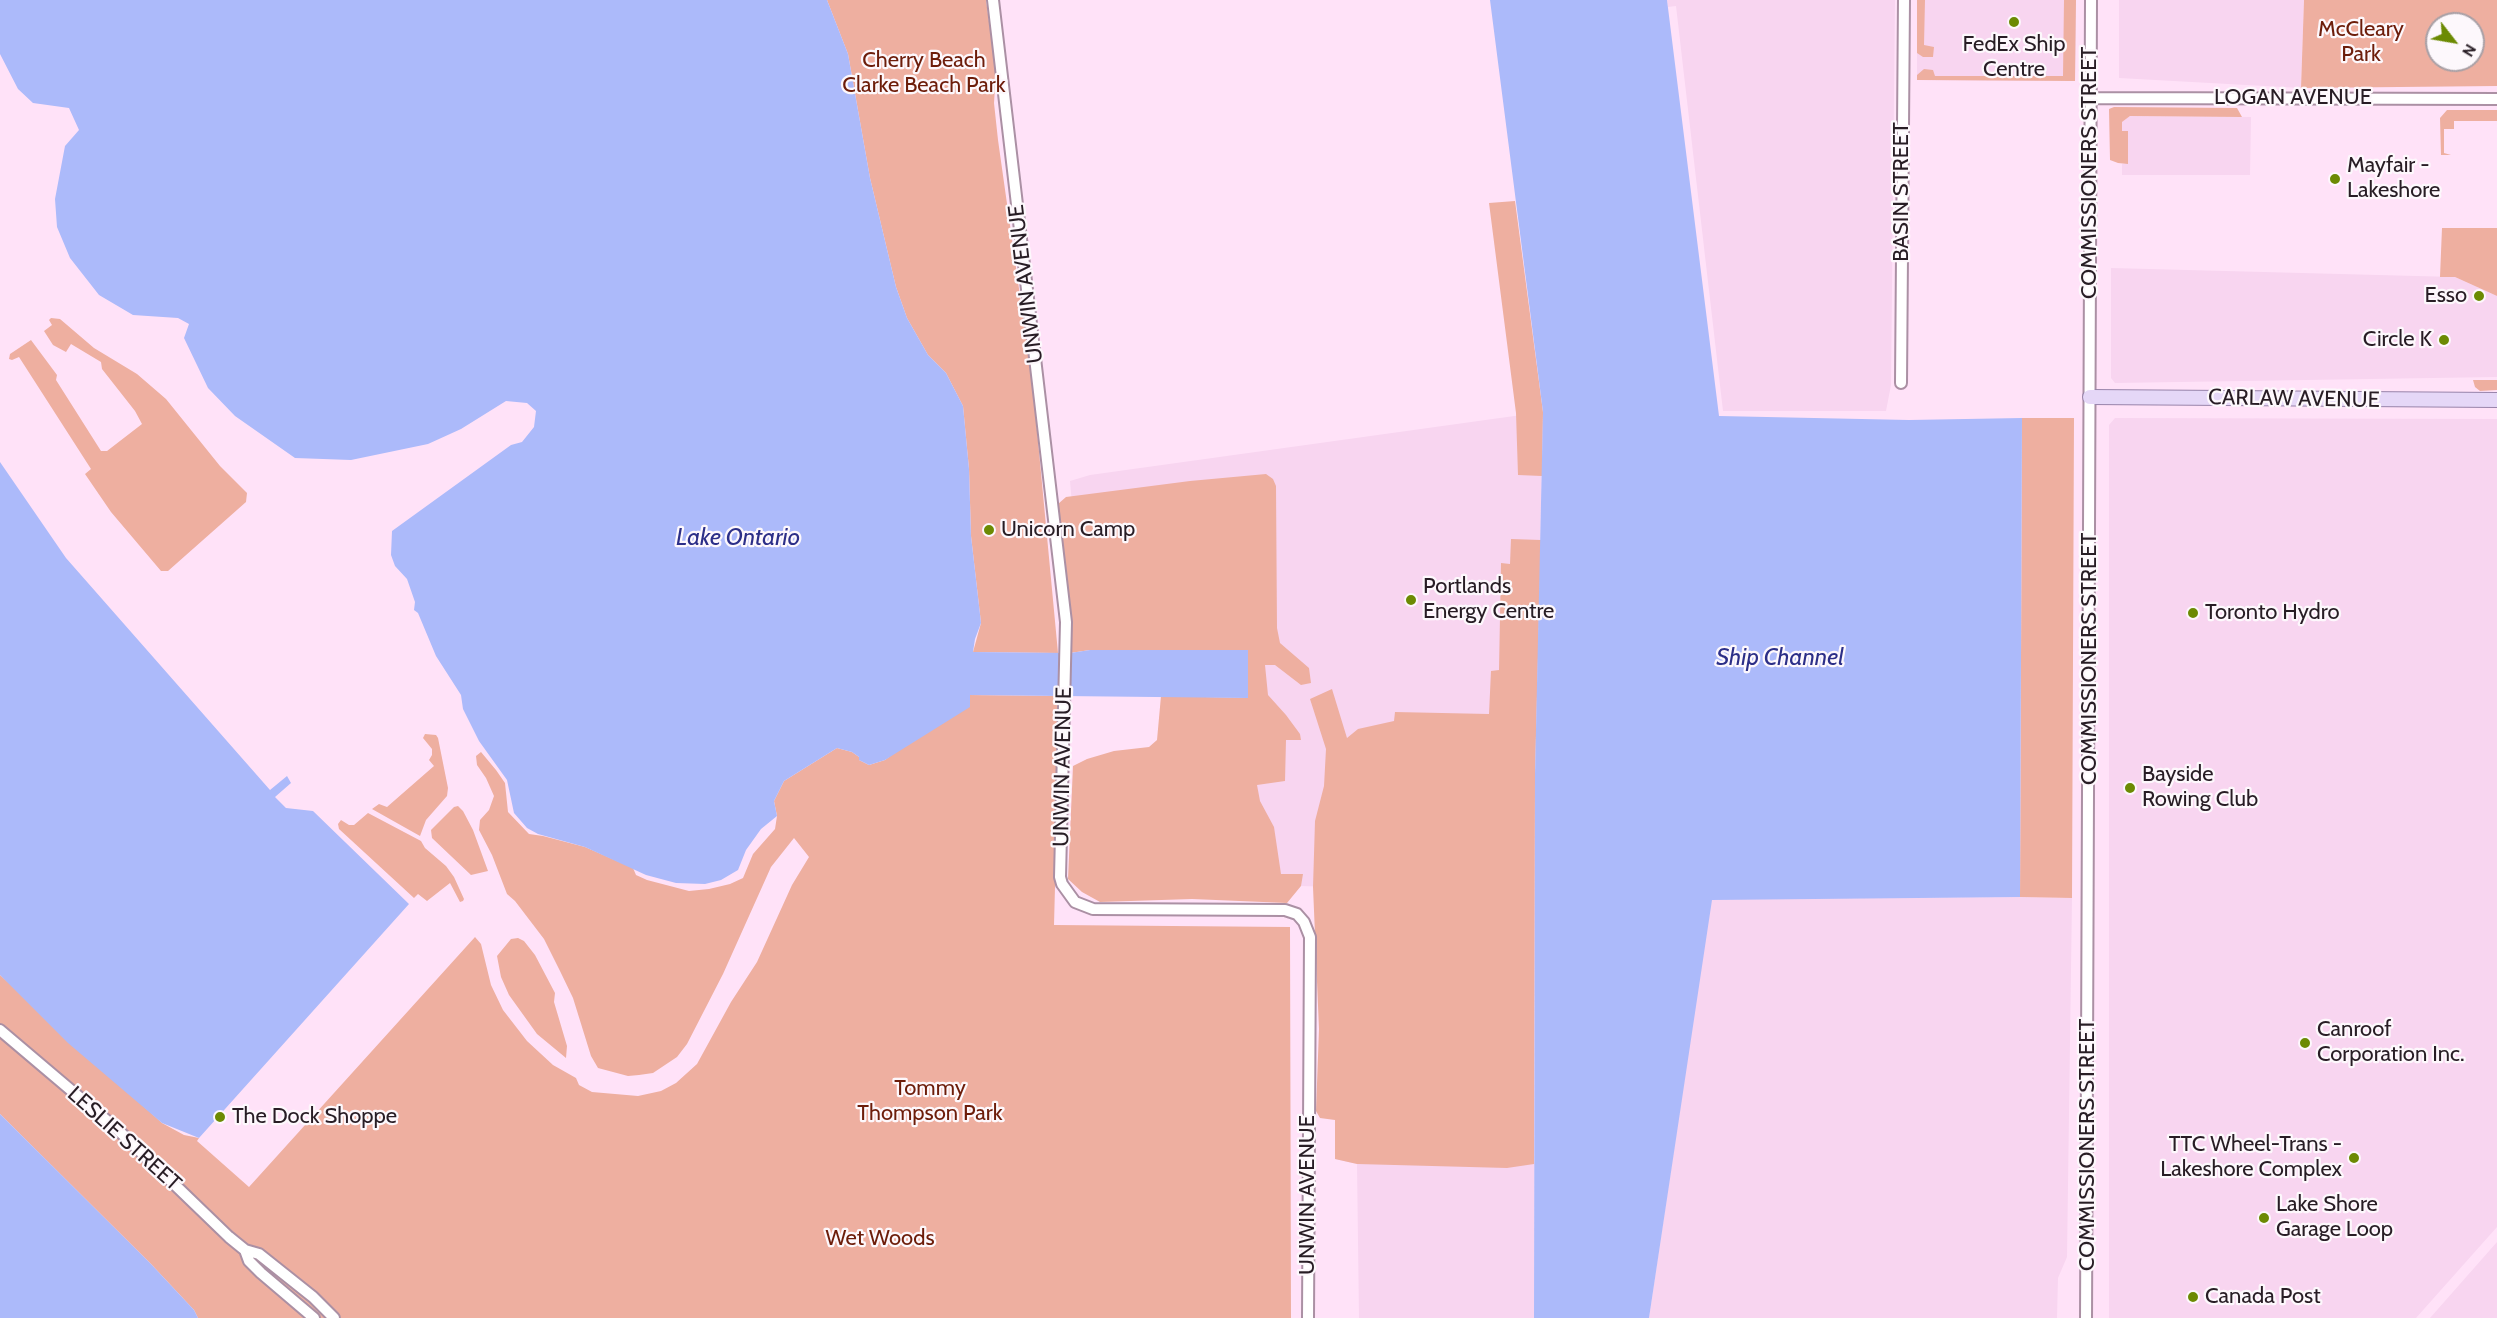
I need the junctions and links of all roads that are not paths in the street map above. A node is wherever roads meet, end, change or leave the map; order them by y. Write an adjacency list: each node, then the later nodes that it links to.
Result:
1 (993, 0): 13 (street, UNWIN AVENUE)
2 (1904, 0): 6 (street, BASIN STREET)
3 (2091, 0): 4 (street, COMMISSIONERS STREET)
4 (2089, 98): 5 (street, LOGAN AVENUE); 7 (street, COMMISSIONERS STREET)
5 (2497, 99)
6 (1900, 383)
7 (2090, 397): 8 (main road, CARLAW AVENUE); 14 (street, COMMISSIONERS STREET)
8 (2497, 400)
9 (0, 1030): 10 (street, LESLIE STREET)
10 (245, 1250): 11 (street, LESLIE STREET); 12 (street, LESLIE STREET)
11 (314, 1318)
12 (334, 1318)
13 (1308, 1318)
14 (2086, 1318)

